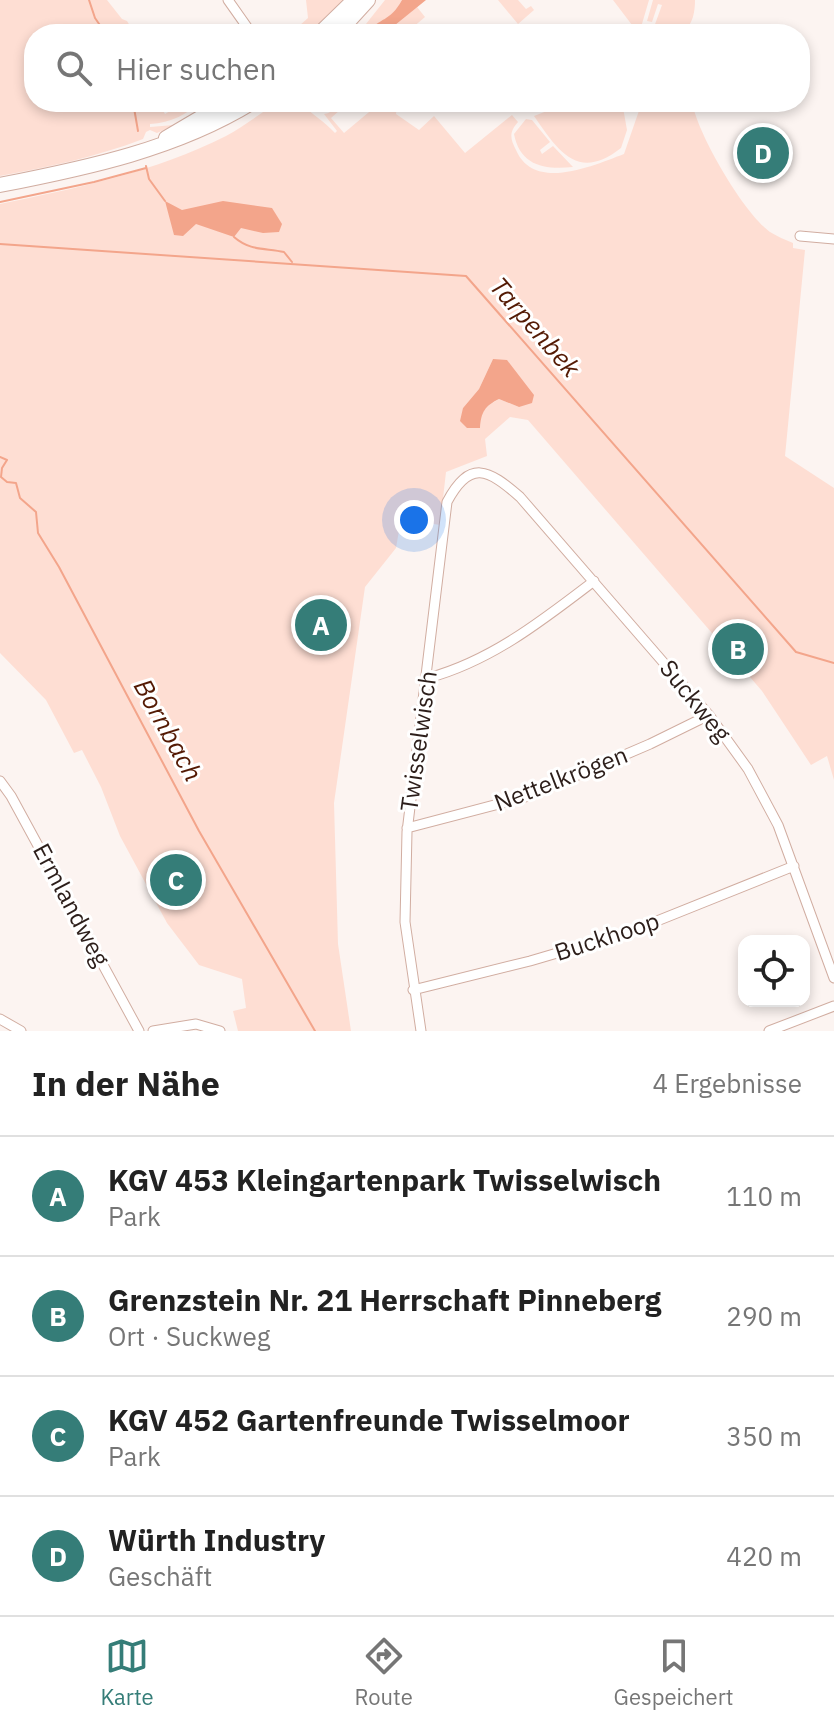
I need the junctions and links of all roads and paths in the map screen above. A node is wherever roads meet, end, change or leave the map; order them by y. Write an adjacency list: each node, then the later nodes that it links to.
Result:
1 (228, 0): 4 (street)
2 (354, 0): 5 (main road)
3 (368, 0): 6 (main road)
4 (245, 24)
5 (329, 24)
6 (346, 24)
7 (210, 112): 9 (main road)
8 (235, 112): 9 (main road)
9 (152, 146): 10 (main road)
10 (0, 185)
11 (800, 236): 12 (street)
12 (834, 239)
13 (484, 473): 14 (street, Suckweg); 15 (street, Twisselwisch)
14 (594, 581): 15 (street); 16 (street, Suckweg)
15 (428, 678): 18 (street, Twisselwisch)
16 (709, 715): 18 (street, Nettelkrögen); 19 (street, Suckweg)
17 (0, 781): 25 (street, Ermlandweg)
18 (407, 828): 21 (street, Twisselwisch)
19 (794, 866): 20 (street, Suckweg); 21 (street, Buckhoop)
20 (834, 978)
21 (413, 990): 28 (street, Twisselwisch)
22 (834, 1006): 29 (street)
23 (0, 1019): 24 (street)
24 (21, 1031)
25 (139, 1031)
26 (153, 1031): 27 (street)
27 (220, 1031)
28 (421, 1031)
29 (769, 1031)

